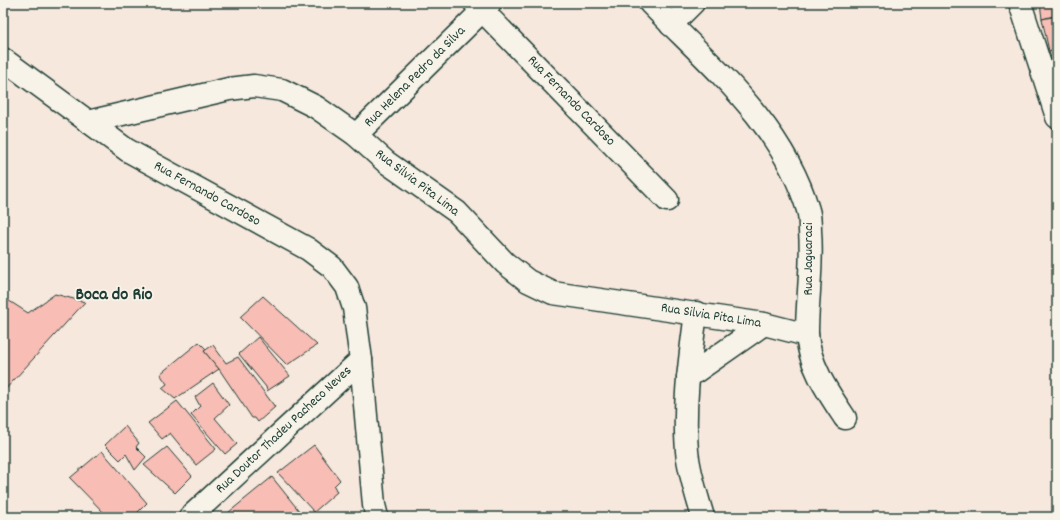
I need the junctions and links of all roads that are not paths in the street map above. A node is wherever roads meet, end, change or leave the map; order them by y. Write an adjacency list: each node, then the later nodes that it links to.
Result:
1 (650, 3): 5 (street, Rua Jaguaraci)
2 (693, 3): 5 (street)
3 (1020, 3): 7 (street)
4 (482, 6): 9 (street, Rua Helena Pedro da Silva); 10 (street, Rua Fernando Cardoso)
5 (671, 25): 13 (street, Rua Jaguaraci)
6 (3, 59): 8 (street, Rua Fernando Cardoso)
7 (1057, 117)
8 (88, 122): 9 (street, Rua Silvia Pita Lima); 14 (street, Rua Fernando Cardoso)
9 (356, 135): 11 (street, Rua Silvia Pita Lima)
10 (667, 200)
11 (696, 313): 12 (street, Rua Silvia Pita Lima); 15 (street)
12 (764, 324): 13 (street, Rua Silvia Pita Lima); 15 (street)
13 (807, 335): 16 (street, Rua Jaguaraci)
14 (361, 360): 17 (street, Rua Doutor Thadeu Pacheco Neves); 18 (street, Rua Fernando Cardoso)
15 (688, 377): 19 (street)
16 (845, 418)
17 (190, 517)
18 (377, 517)
19 (703, 517)

